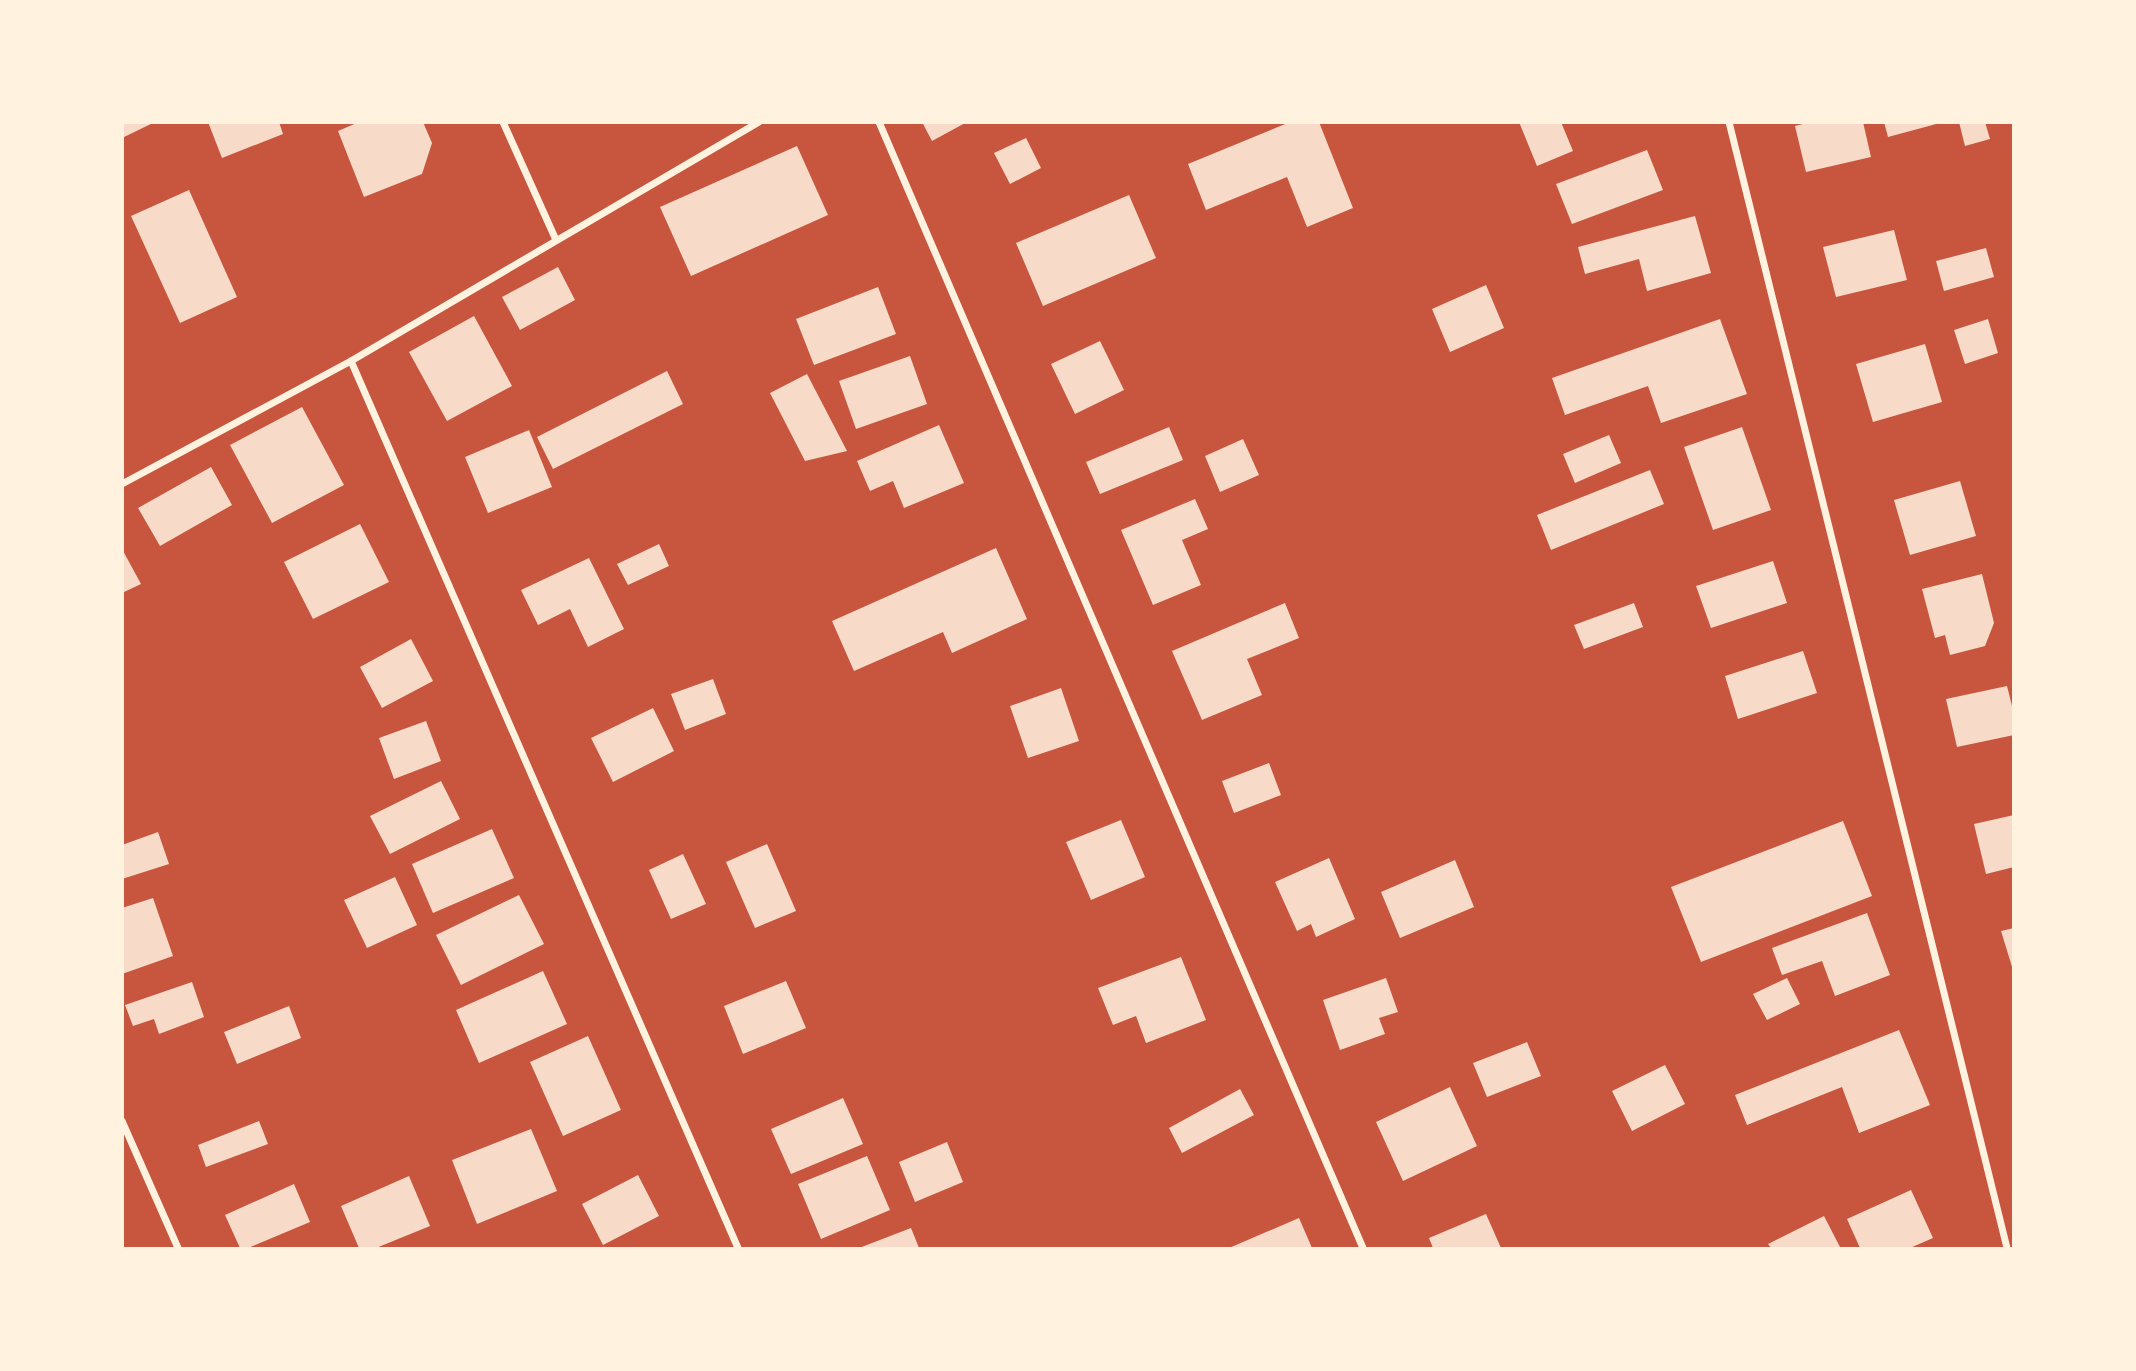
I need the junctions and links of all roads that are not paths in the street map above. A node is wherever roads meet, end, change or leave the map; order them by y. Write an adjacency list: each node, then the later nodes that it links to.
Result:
1 (503, 122): 5 (street)
2 (759, 122): 5 (street)
3 (879, 122): 11 (street)
4 (1729, 122): 12 (street)
5 (556, 240): 6 (street)
6 (351, 361): 7 (street); 10 (street)
7 (122, 484)
8 (122, 1121): 9 (street)
9 (178, 1248)
10 (738, 1248)
11 (1363, 1248)
12 (2007, 1248)

